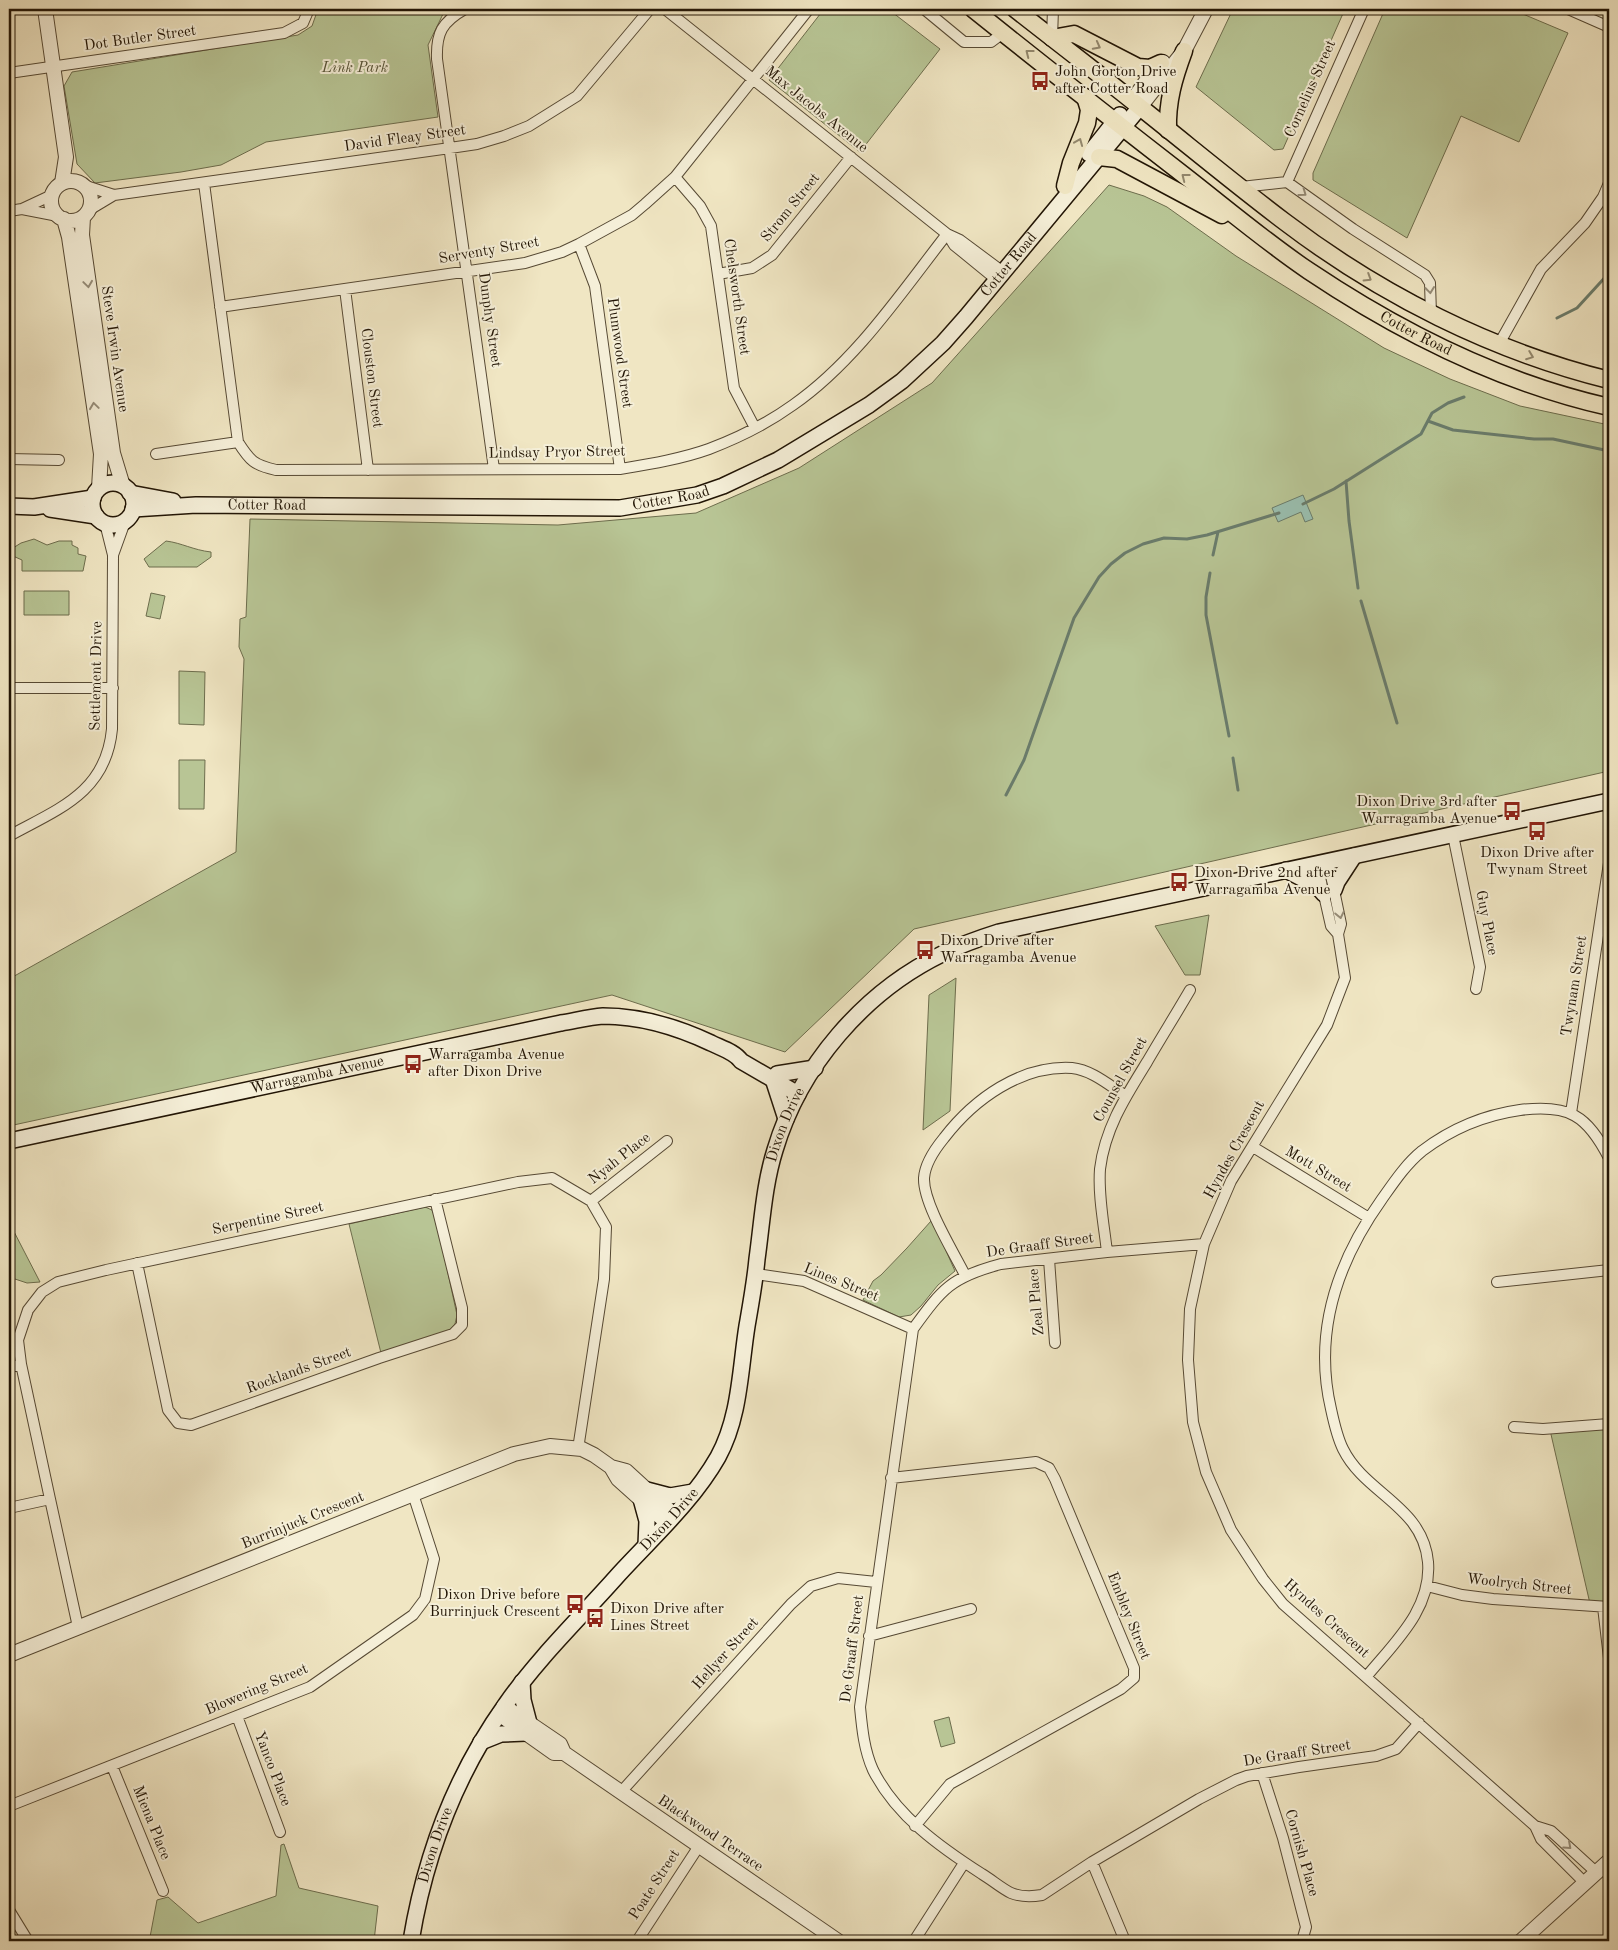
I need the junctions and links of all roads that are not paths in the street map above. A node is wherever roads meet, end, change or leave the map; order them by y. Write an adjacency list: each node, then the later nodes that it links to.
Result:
1 (45, 9): 20 (street)
2 (309, 9): 20 (street, Dot Butler Street)
3 (465, 9): 27 (street, Dunphy Street)
4 (650, 9): 27 (street, David Fleay Street)
5 (665, 9): 22 (street, Max Jacobs Avenue)
6 (809, 9): 22 (street, Serventy Street)
7 (924, 9): 16 (street)
8 (972, 9): 16 (main road)
9 (1015, 9): 17 (main road)
10 (1053, 9): 17 (street)
11 (1206, 9): 14 (street)
12 (1364, 9): 33 (street, Cornelius Street)
13 (1568, 9): 15 (street)
14 (1198, 26): 18 (street); 19 (street)
15 (1609, 27)
16 (1004, 33): 23 (main road, one-way to 16)
17 (1052, 38): 19 (main road, one-way to 19); 24 (main road)
18 (1184, 51): 24 (street); 26 (main road)
19 (1161, 63): 24 (street)
20 (53, 66): 21 (street, Dot Butler Street); 28 (street)
21 (9, 73)
22 (753, 79): 29 (street, Max Jacobs Avenue); 31 (street, Serventy Street)
23 (1085, 97): 25 (main road); 37 (main road, one-way to 23)
24 (1136, 104): 25 (main road, Cotter Road); 26 (main road, Cotter Road)
25 (1119, 125): 30 (main road, Cotter Road); 37 (main road, Cotter Road); 54 (main road, Cotter Road, one-way to 25)
26 (1168, 130): 38 (main road, Cotter Road)
27 (450, 148): 32 (street, David Fleay Street); 48 (street, Dunphy Street)
28 (66, 156): 34 (street); 35 (street)
29 (851, 157): 46 (street, Max Jacobs Avenue); 49 (street, Strom Street)
30 (1099, 157): 45 (main road, Cotter Road); 54 (main road)
31 (675, 177): 47 (street, Serventy Street); 49 (street, Chelsworth Street)
32 (204, 182): 40 (street, David Fleay Street); 52 (street)
33 (1287, 182): 38 (street); 53 (street, one-way to 53)
34 (62, 183): 35 (street); 39 (street)
35 (81, 183): 40 (street, David Fleay Street); 43 (street)
36 (1609, 183): 55 (street)
37 (1065, 186): 45 (main road, Cotter Road)
38 (1241, 187): 53 (main road, Cotter Road, one-way to 53)
39 (52, 195): 41 (street); 44 (street)
40 (114, 195): 43 (street, David Fleay Street)
41 (22, 209): 42 (street); 44 (street)
42 (9, 211)
43 (86, 213): 44 (street); 66 (street, Steve Irwin Avenue, one-way to 66)
44 (61, 218): 67 (street, Steve Irwin Avenue, one-way to 44)
45 (1044, 221): 50 (main road, Cotter Road)
46 (948, 234): 50 (street, Max Jacobs Avenue); 58 (street, Lindsay Pryor Street)
47 (579, 244): 48 (street, Serventy Street); 63 (street, Plumwood Street)
48 (467, 271): 51 (street, Serventy Street); 64 (street, Dunphy Street)
49 (718, 274): 58 (street, Chelsworth Street)
50 (1000, 276): 68 (main road, Cotter Road)
51 (345, 289): 52 (street, Serventy Street); 65 (street, Clouston Street)
52 (220, 307): 59 (street)
53 (1431, 314): 55 (main road, Cotter Road)
54 (1400, 327): 57 (main road, Cotter Road)
55 (1499, 344): 56 (main road, Cotter Road, one-way to 56)
56 (1609, 380)
57 (1609, 407)
58 (755, 428): 63 (street, Lindsay Pryor Street)
59 (238, 442): 60 (street); 65 (street, Lindsay Pryor Street)
60 (156, 454)
61 (9, 459): 62 (street)
62 (59, 460)
63 (620, 468): 64 (street, Lindsay Pryor Street)
64 (494, 469): 65 (street, Lindsay Pryor Street)
65 (368, 470)
66 (126, 489): 67 (main road); 68 (main road, Cotter Road); 71 (main road)
67 (96, 493): 70 (main road); 72 (main road)
68 (196, 505): 71 (main road, Cotter Road)
69 (9, 506): 70 (main road)
70 (34, 506): 72 (main road)
71 (130, 514): 72 (main road); 73 (street, Settlement Drive)
72 (100, 520): 73 (street, Settlement Drive)
73 (113, 555): 75 (street, Settlement Drive)
74 (9, 688): 75 (street)
75 (112, 688): 78 (street, Settlement Drive)
76 (1609, 801): 77 (main road, Dixon Drive)
77 (1453, 835): 79 (main road, Dixon Drive); 84 (street, Guy Place)
78 (9, 836)
79 (1354, 856): 80 (main road, Dixon Drive); 83 (main road)
80 (1323, 862): 82 (main road, Dixon Drive); 83 (street, Hyndes Crescent)
81 (1609, 863): 90 (street, Twynam Street)
82 (1286, 870): 83 (main road); 86 (main road, Dixon Drive)
83 (1329, 892): 94 (street, Hyndes Crescent)
84 (1476, 989)
85 (1190, 990): 89 (street, Counsel Street)
86 (815, 1068): 87 (main road); 88 (main road, Dixon Drive)
87 (775, 1076): 88 (main road, Warragamba Avenue); 91 (main road); 92 (main road, Warragamba Avenue)
88 (800, 1090): 91 (main road, Dixon Drive)
89 (1126, 1096): 100 (street, Counsel Street); 105 (street)
90 (1571, 1113): 95 (street); 98 (street)
91 (786, 1119): 104 (main road, Dixon Drive)
92 (9, 1141)
93 (667, 1141): 97 (street, Nyah Place)
94 (1253, 1147): 98 (street, Mott Street); 99 (street, Hyndes Crescent)
95 (1609, 1158)
96 (435, 1199): 97 (street, Serpentine Street); 102 (street, Serpentine Street); 102 (street, Rocklands Street)
97 (591, 1201): 113 (street, Serpentine Street)
98 (1369, 1218): 123 (street)
99 (1204, 1244): 100 (street, De Graaff Street); 130 (street, Hyndes Crescent)
100 (1107, 1252): 101 (street, De Graaff Street)
101 (1049, 1258): 105 (street, De Graaff Street); 108 (street, Zeal Place)
102 (136, 1263): 109 (street, Serpentine Street)
103 (1609, 1270): 106 (street)
104 (756, 1274): 107 (street, Lines Street); 115 (main road, Dixon Drive)
105 (965, 1275): 107 (street, De Graaff Street)
106 (1497, 1282)
107 (913, 1329): 114 (street, De Graaff Street)
108 (1055, 1343)
109 (21, 1364): 110 (street); 118 (street, Serpentine Street)
110 (9, 1367)
111 (1609, 1424): 112 (street)
112 (1514, 1427)
113 (578, 1449): 116 (street, Burrinjuck Crescent); 117 (street, Burrinjuck Crescent)
114 (891, 1478): 122 (street, De Graaff Street); 141 (street, Embley Street)
115 (693, 1492): 117 (main road); 120 (main road, Dixon Drive)
116 (413, 1494): 126 (street, Burrinjuck Crescent); 133 (street, Blowering Street)
117 (644, 1495): 120 (street, Burrinjuck Crescent); 121 (main road)
118 (50, 1500): 119 (street); 126 (street, Serpentine Street)
119 (9, 1508)
120 (670, 1519): 121 (main road, Dixon Drive)
121 (646, 1545): 131 (main road, Dixon Drive)
122 (876, 1582): 127 (street, De Graaff Street); 139 (street, Hellyer Street)
123 (1427, 1586): 124 (street, Woolrych Street); 130 (street)
124 (1606, 1607): 129 (street)
125 (971, 1609): 127 (street)
126 (78, 1627): 128 (street, Burrinjuck Crescent)
127 (869, 1636): 141 (street, De Graaff Street)
128 (9, 1655)
129 (1609, 1658)
130 (1367, 1676): 134 (street, Hyndes Crescent)
131 (522, 1682): 132 (main road, Dixon Drive); 135 (main road)
132 (502, 1710): 135 (street, Blackwood Terrace); 136 (main road, Dixon Drive)
133 (237, 1716): 137 (street, Blowering Street); 143 (street, Yanco Place)
134 (1419, 1724): 138 (street, De Graaff Street); 142 (street, Hyndes Crescent)
135 (528, 1728): 136 (main road); 139 (street, Blackwood Terrace)
136 (481, 1742): 154 (main road, Dixon Drive)
137 (112, 1766): 140 (street, Blowering Street); 150 (street, Miena Place)
138 (1262, 1773): 145 (street, De Graaff Street); 159 (street, Cornish Place)
139 (620, 1792): 144 (street, Blackwood Terrace)
140 (9, 1806)
141 (915, 1826): 147 (street, De Graaff Street)
142 (1535, 1826): 148 (street, Hyndes Crescent, one-way to 148); 149 (street, Hyndes Crescent)
143 (280, 1832)
144 (699, 1846): 155 (street, Poate Street); 156 (street, Blackwood Terrace)
145 (1092, 1862): 147 (street, De Graaff Street); 158 (street)
146 (1609, 1862): 148 (street)
147 (964, 1863): 157 (street)
148 (1597, 1873): 149 (street)
149 (1585, 1883): 152 (street)
150 (163, 1891)
151 (9, 1910): 153 (street)
152 (1537, 1926): 160 (street); 161 (street)
153 (28, 1941)
154 (411, 1941)
155 (637, 1941)
156 (838, 1941)
157 (914, 1941)
158 (1125, 1941)
159 (1302, 1941)
160 (1521, 1941)
161 (1531, 1941)

